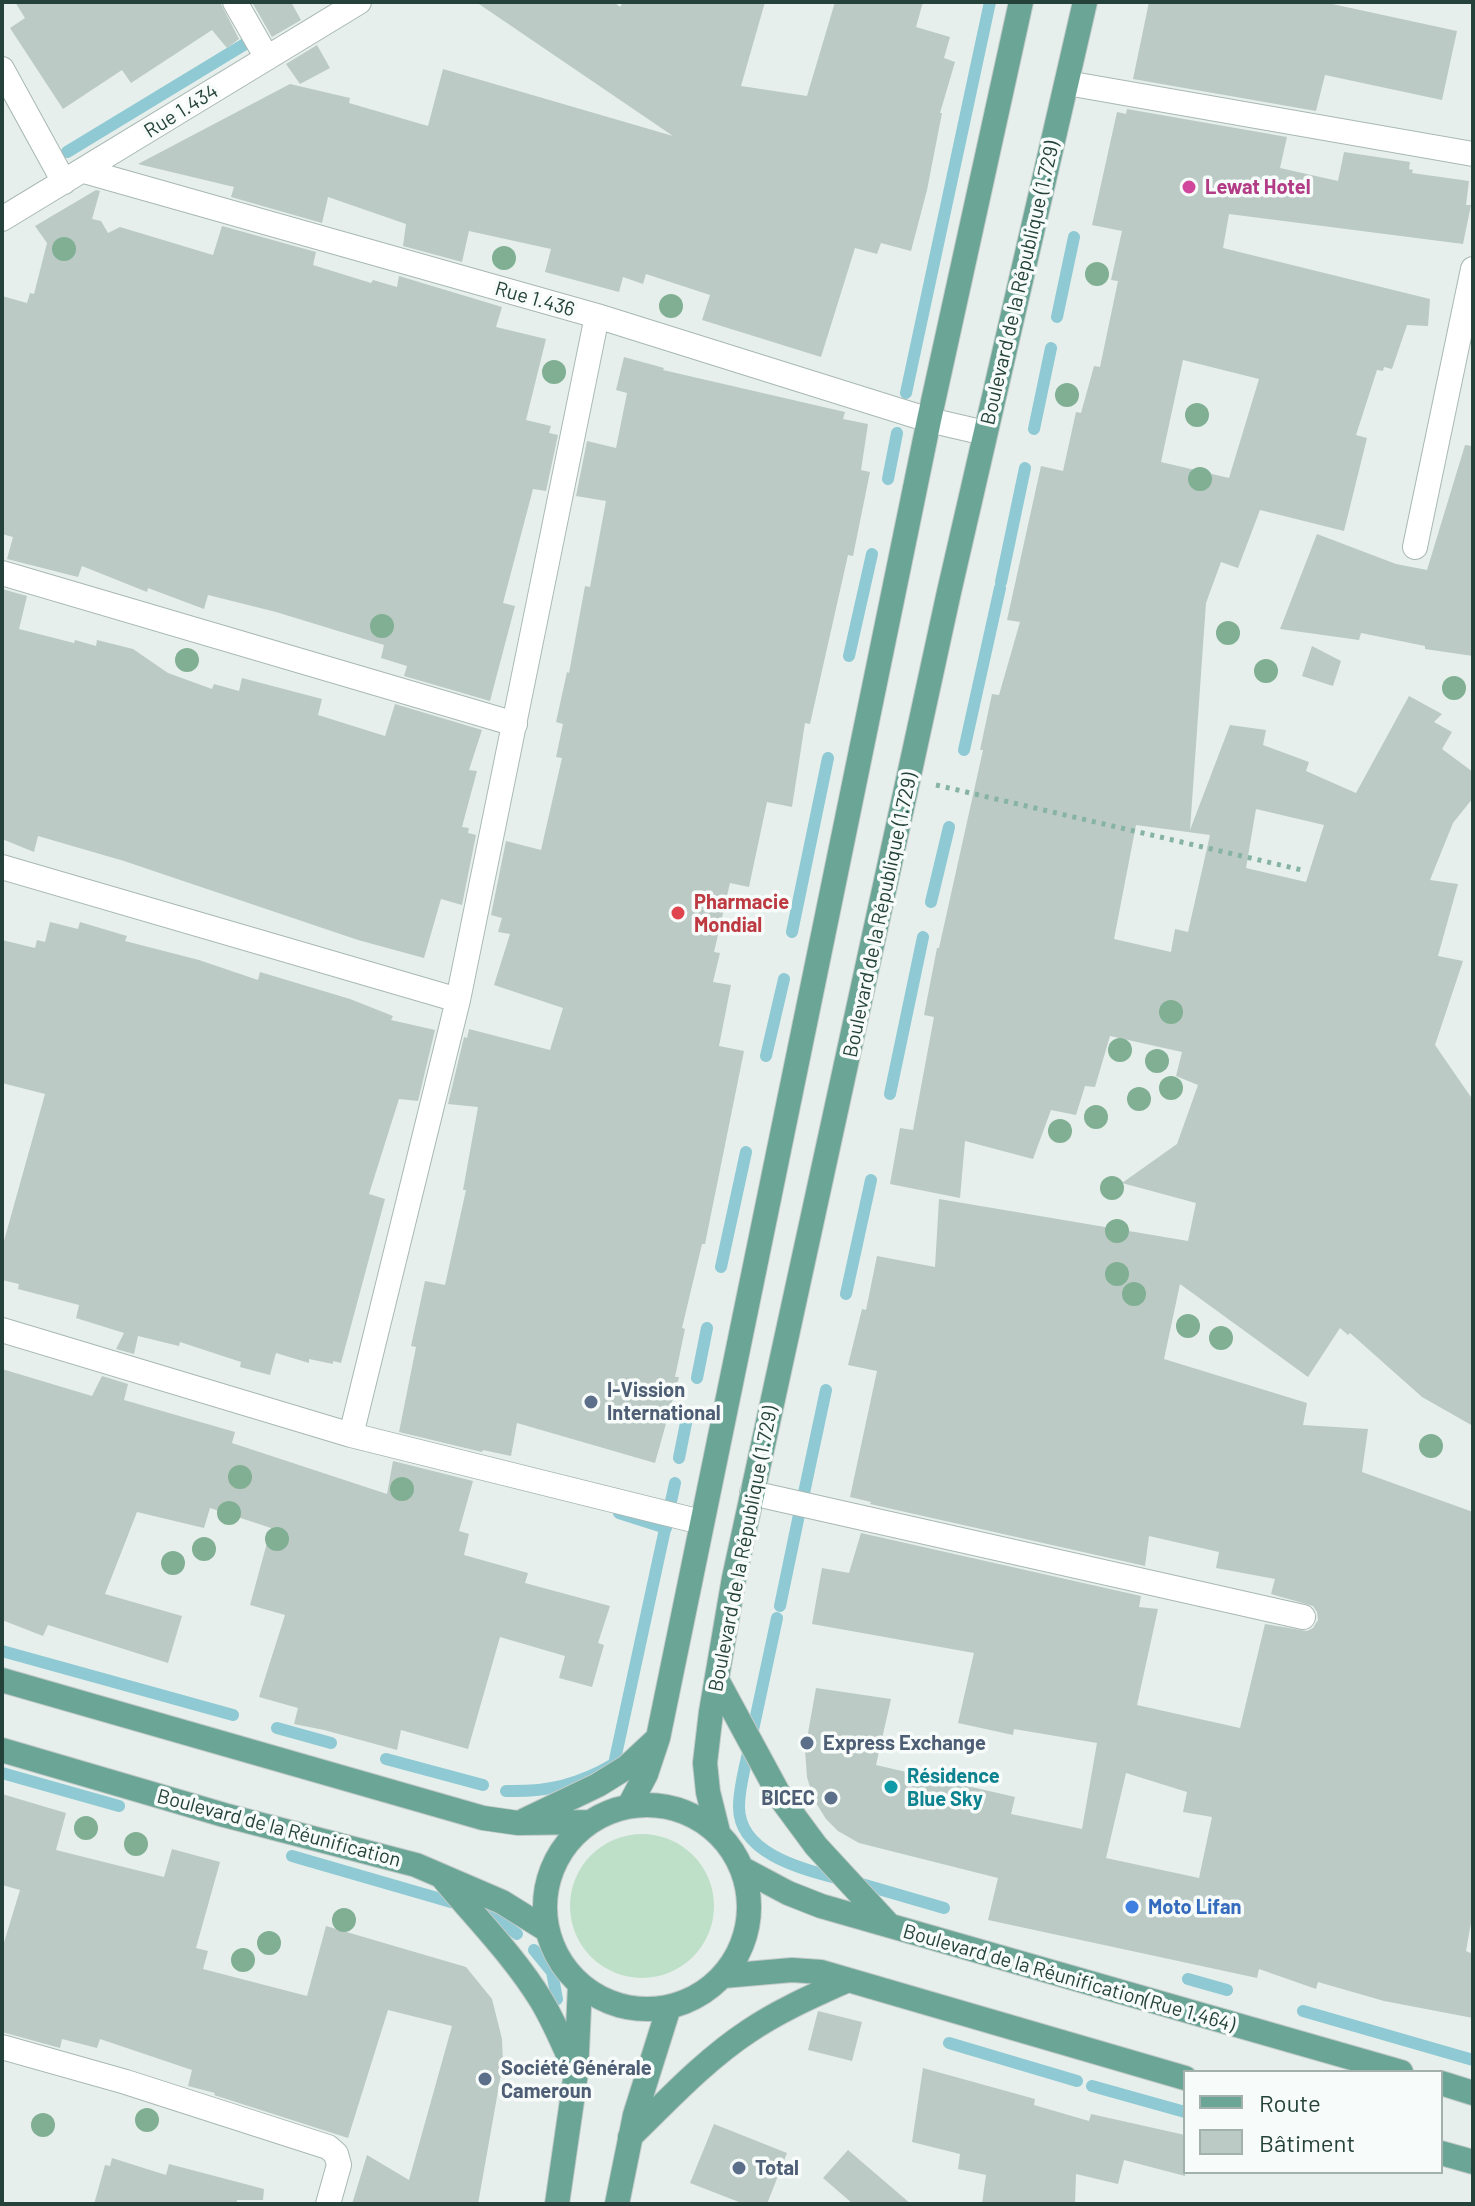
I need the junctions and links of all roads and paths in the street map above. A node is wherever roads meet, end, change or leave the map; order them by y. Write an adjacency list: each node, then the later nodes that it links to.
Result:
1 (235, 2): 5 (street)
2 (359, 2): 5 (street, Rue 1.434)
3 (1021, 2): 13 (main road)
4 (1085, 2): 7 (main road, Boulevard de la République (1.729))
5 (267, 58): 9 (street, Rue 1.434)
6 (2, 69): 9 (street)
7 (1067, 83): 8 (street); 14 (main road, Boulevard de la République (1.729))
8 (1473, 154)
9 (74, 176): 10 (street, Rue 1.434); 12 (street, Rue 1.436)
10 (2, 219)
11 (1473, 269): 15 (street)
12 (597, 316): 13 (street, Rue 1.436); 17 (street)
13 (929, 420): 14 (street, Rue 1.436); 25 (main road)
14 (985, 433): 18 (main road, Boulevard de la République (1.729))
15 (1415, 547)
16 (2, 573): 17 (street)
17 (515, 724): 21 (street)
18 (910, 778): 20 (path); 24 (main road, Boulevard de la République (1.729))
19 (2, 867): 21 (street)
20 (1302, 870)
21 (458, 1000): 23 (street)
22 (2, 1330): 23 (street)
23 (351, 1435): 25 (street)
24 (752, 1493): 26 (street); 28 (main road, Boulevard de la République (1.729))
25 (701, 1522): 29 (main road)
26 (1303, 1617)
27 (2, 1680): 33 (main road)
28 (717, 1680): 34 (main road, Boulevard de la République (1.729)); 37 (main road)
29 (658, 1738): 31 (main road); 33 (main road)
30 (2, 1750): 36 (main road, Boulevard de la Réunification)
31 (629, 1806): 32 (main road); 34 (main road)
32 (590, 1822): 33 (main road); 38 (main road)
33 (518, 1823)
34 (718, 1832): 35 (main road)
35 (743, 1869): 37 (main road, Boulevard de la Réunification(Rue 1.464)); 39 (main road)
36 (439, 1874): 38 (main road, Boulevard de la Réunification); 45 (main road)
37 (891, 1927): 44 (main road, Boulevard de la Réunification(Rue 1.464))
38 (547, 1930): 41 (main road)
39 (723, 1976): 40 (main road); 42 (main road)
40 (848, 1980): 46 (main road); 49 (main road)
41 (580, 1985): 42 (main road); 45 (main road)
42 (669, 2007): 49 (main road)
43 (2, 2047): 52 (street)
44 (1394, 2070)
45 (576, 2073): 53 (main road)
46 (1183, 2077)
47 (1443, 2084): 48 (main road)
48 (1473, 2093)
49 (630, 2137): 54 (main road)
50 (1443, 2154): 51 (main road)
51 (1473, 2162)
52 (328, 2204)
53 (557, 2204)
54 (617, 2204)

